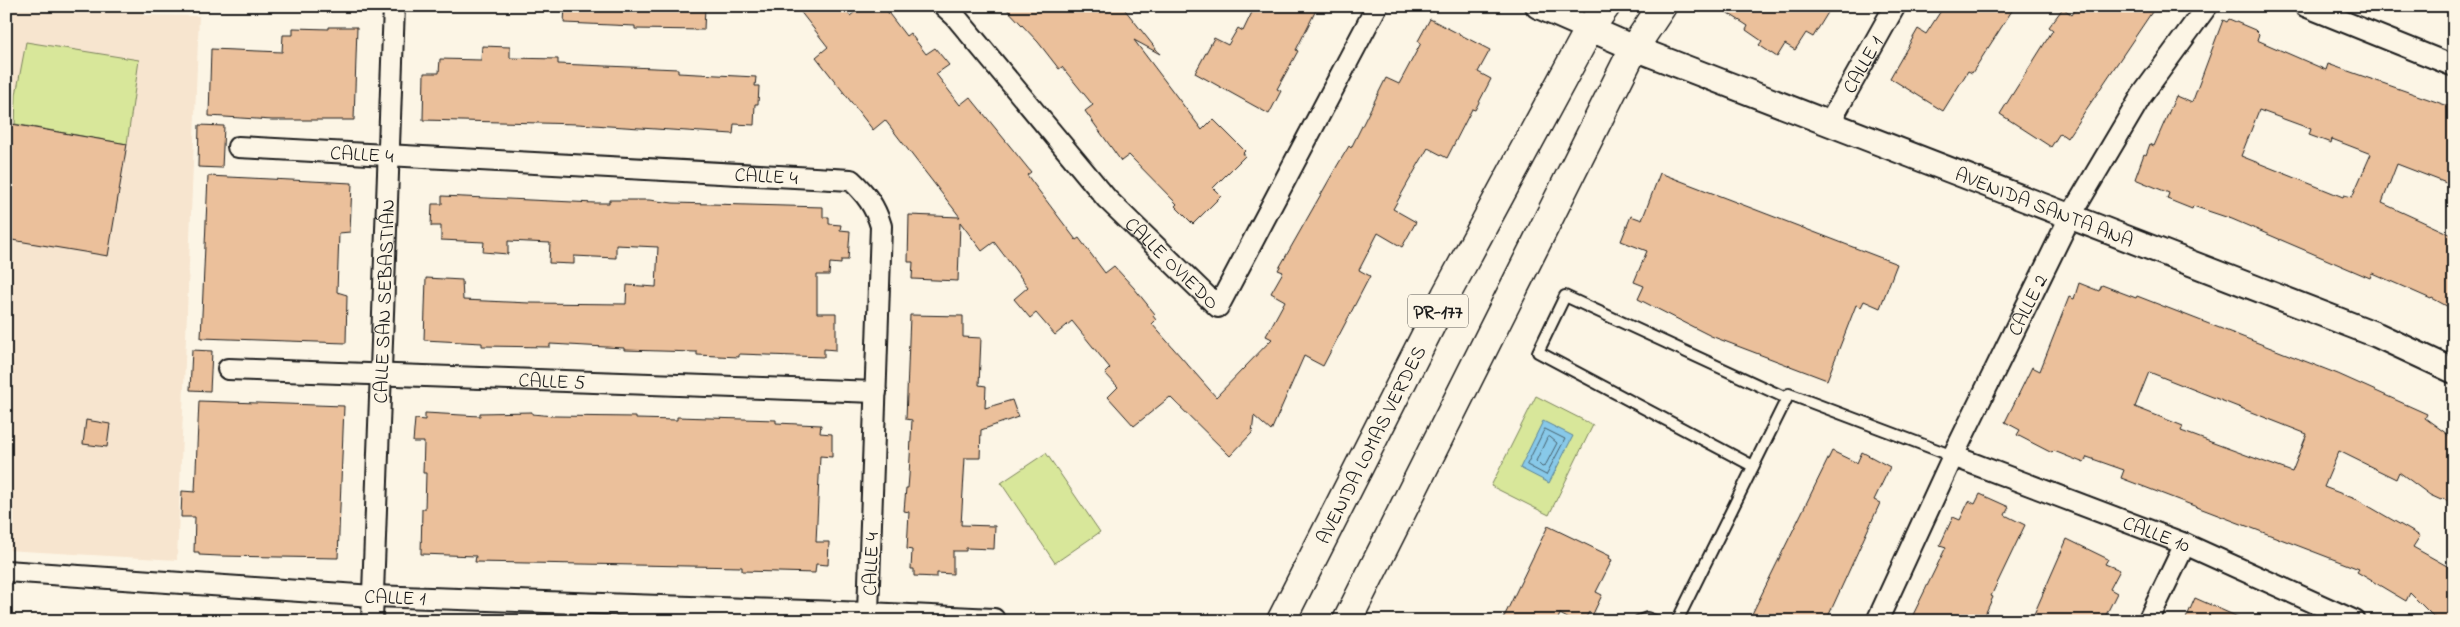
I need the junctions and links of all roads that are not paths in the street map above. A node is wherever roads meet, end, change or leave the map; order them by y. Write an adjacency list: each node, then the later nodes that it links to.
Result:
1 (394, 6): 15 (street, CALLE SAN SEBASTIÁN)
2 (944, 6): 3 (street, CALLE OVIEDO)
3 (1377, 6)
4 (1538, 6): 10 (street, AVENIDA SANTA ANA)
5 (1606, 6): 10 (highway, AVENIDA LOMAS VERDES / PR-177)
6 (1662, 6): 11 (highway, PR-177)
7 (1895, 6): 13 (street, CALLE 1)
8 (2207, 6): 16 (street, CALLE 2)
9 (2305, 6): 12 (street)
10 (1590, 28): 11 (street, AVENIDA SANTA ANA); 30 (highway, AVENIDA LOMAS VERDES / PR-177)
11 (1634, 48): 13 (street, AVENIDA SANTA ANA); 31 (highway, PR-177)
12 (2454, 66)
13 (1830, 122): 16 (street, AVENIDA SANTA ANA)
14 (238, 147): 15 (street, CALLE 4)
15 (389, 154): 19 (street, CALLE SAN SEBASTIÁN); 20 (street, CALLE 4)
16 (2071, 215): 18 (street, AVENIDA SANTA ANA); 22 (street, CALLE 2)
17 (228, 370): 19 (street, CALLE 5)
18 (2454, 371)
19 (381, 376): 20 (street, CALLE 5); 26 (street, CALLE SAN SEBASTIÁN)
20 (876, 392): 27 (street, CALLE 4)
21 (1786, 398): 22 (lane); 23 (lane); 23 (lane)
22 (1953, 456): 24 (street, CALLE 10); 35 (street, CALLE 2)
23 (1753, 466): 34 (lane)
24 (2185, 544): 36 (street); 37 (street, CALLE 10)
25 (6, 572): 26 (street, CALLE 1)
26 (373, 596): 27 (street, CALLE 1); 29 (street, CALLE SAN SEBASTIÁN)
27 (868, 613): 28 (street, CALLE 1)
28 (994, 619)
29 (372, 621)
30 (1282, 621)
31 (1347, 621)
32 (1639, 621): 33 (lane)
33 (1655, 621)
34 (1677, 621)
35 (1876, 621)
36 (2148, 621)
37 (2355, 621)

